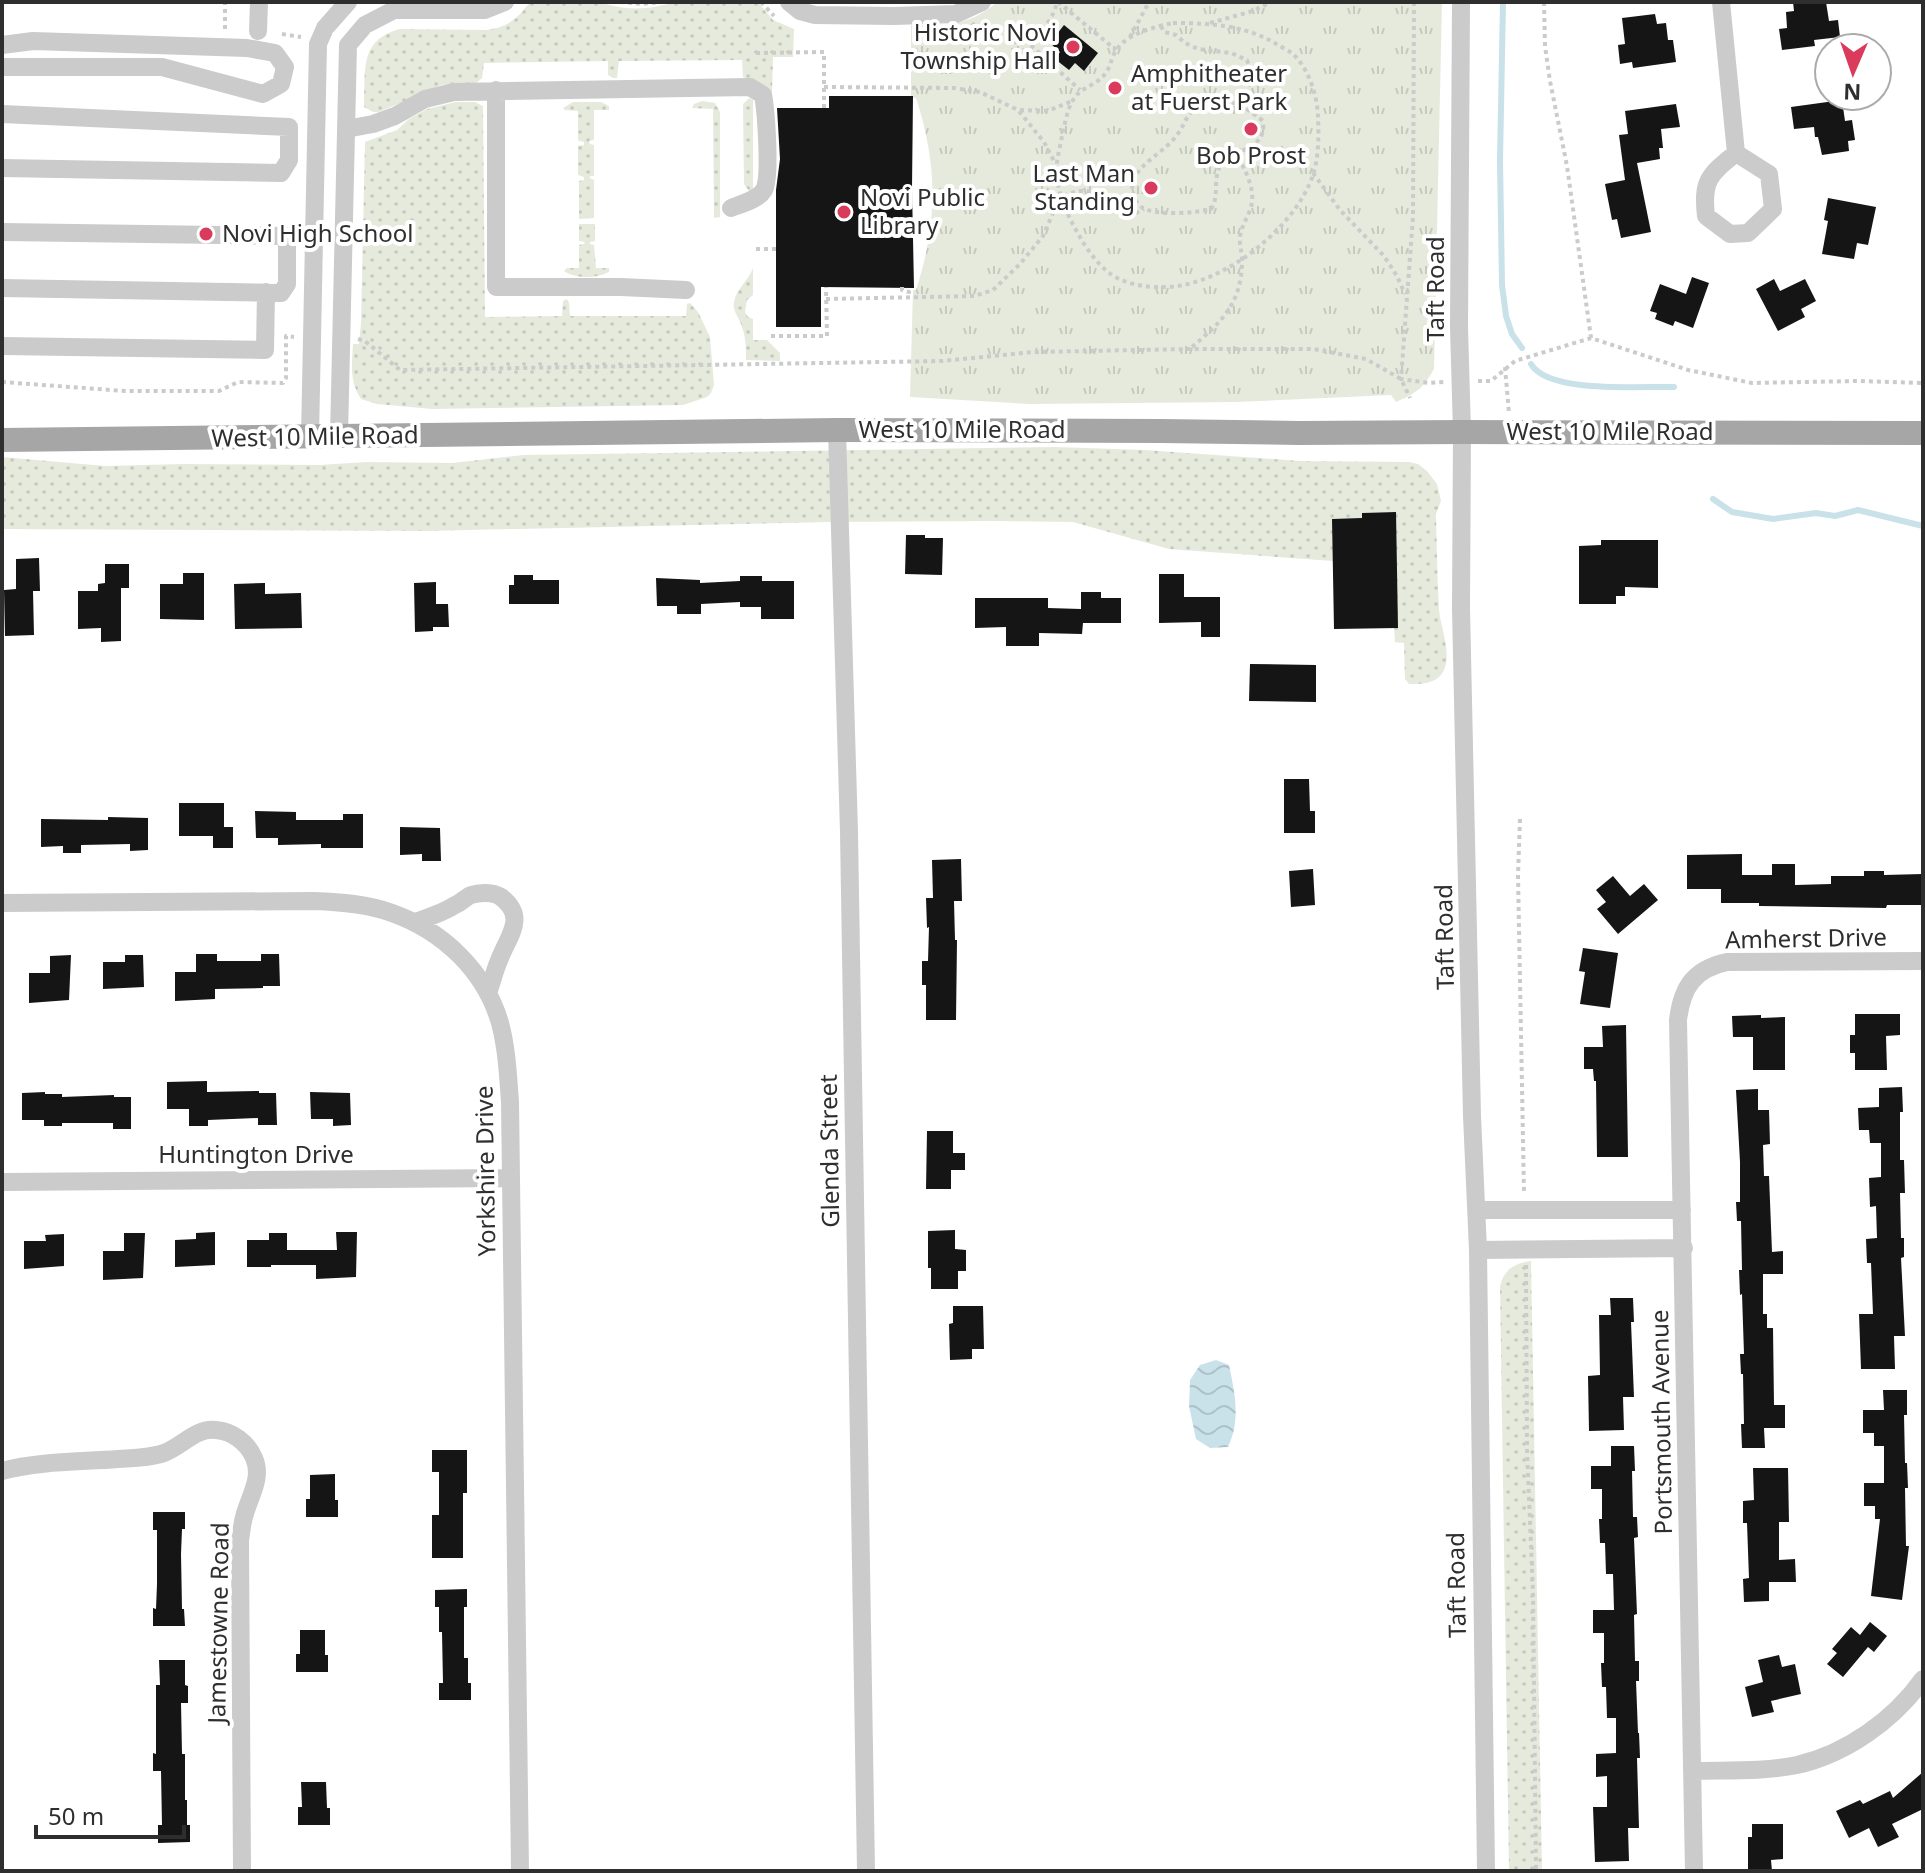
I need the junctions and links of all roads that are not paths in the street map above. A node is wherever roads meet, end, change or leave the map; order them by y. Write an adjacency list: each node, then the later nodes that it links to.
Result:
1 (259, 2): 8 (street)
2 (348, 2): 25 (street)
3 (505, 2): 13 (street)
4 (789, 2): 7 (street)
5 (1461, 2): 23 (street, Taft Road)
6 (1721, 2): 14 (street)
7 (975, 6)
8 (258, 31)
9 (2, 45): 10 (street)
10 (2, 67)
11 (496, 90): 13 (street); 16 (street); 19 (street)
12 (2, 114): 15 (street)
13 (346, 129): 26 (street)
14 (1736, 153): 14 (street)
15 (2, 168)
16 (731, 208)
17 (2, 232): 20 (street)
18 (2, 288): 20 (street)
19 (686, 290)
20 (266, 292): 21 (street)
21 (2, 346)
22 (837, 430): 23 (main road, West 10 Mile Road); 26 (main road, West 10 Mile Road); 44 (street, Glenda Street)
23 (1462, 432): 24 (main road, West 10 Mile Road); 35 (street, Taft Road)
24 (1923, 433)
25 (310, 436): 26 (main road, West 10 Mile Road); 27 (main road, West 10 Mile Road)
26 (339, 436)
27 (2, 440)
28 (2, 903): 29 (street, Yorkshire Drive)
29 (415, 922): 32 (street, Yorkshire Drive); 32 (street)
30 (1923, 961): 31 (street, Amherst Drive)
31 (1694, 977): 36 (street, Portsmouth Avenue)
32 (488, 993): 33 (street, Yorkshire Drive)
33 (511, 1178): 34 (street, Huntington Drive); 43 (street, Yorkshire Drive)
34 (2, 1182)
35 (1477, 1210): 36 (street); 38 (street, Taft Road)
36 (1682, 1210): 37 (street, Portsmouth Avenue)
37 (1684, 1248): 38 (street); 41 (street, Portsmouth Avenue)
38 (1478, 1250): 45 (street, Taft Road)
39 (2, 1471): 42 (street, Jamestowne Road)
40 (1923, 1679): 41 (street)
41 (1692, 1771): 46 (street, Portsmouth Avenue)
42 (242, 1871)
43 (520, 1871)
44 (866, 1871)
45 (1486, 1871)
46 (1694, 1871)

